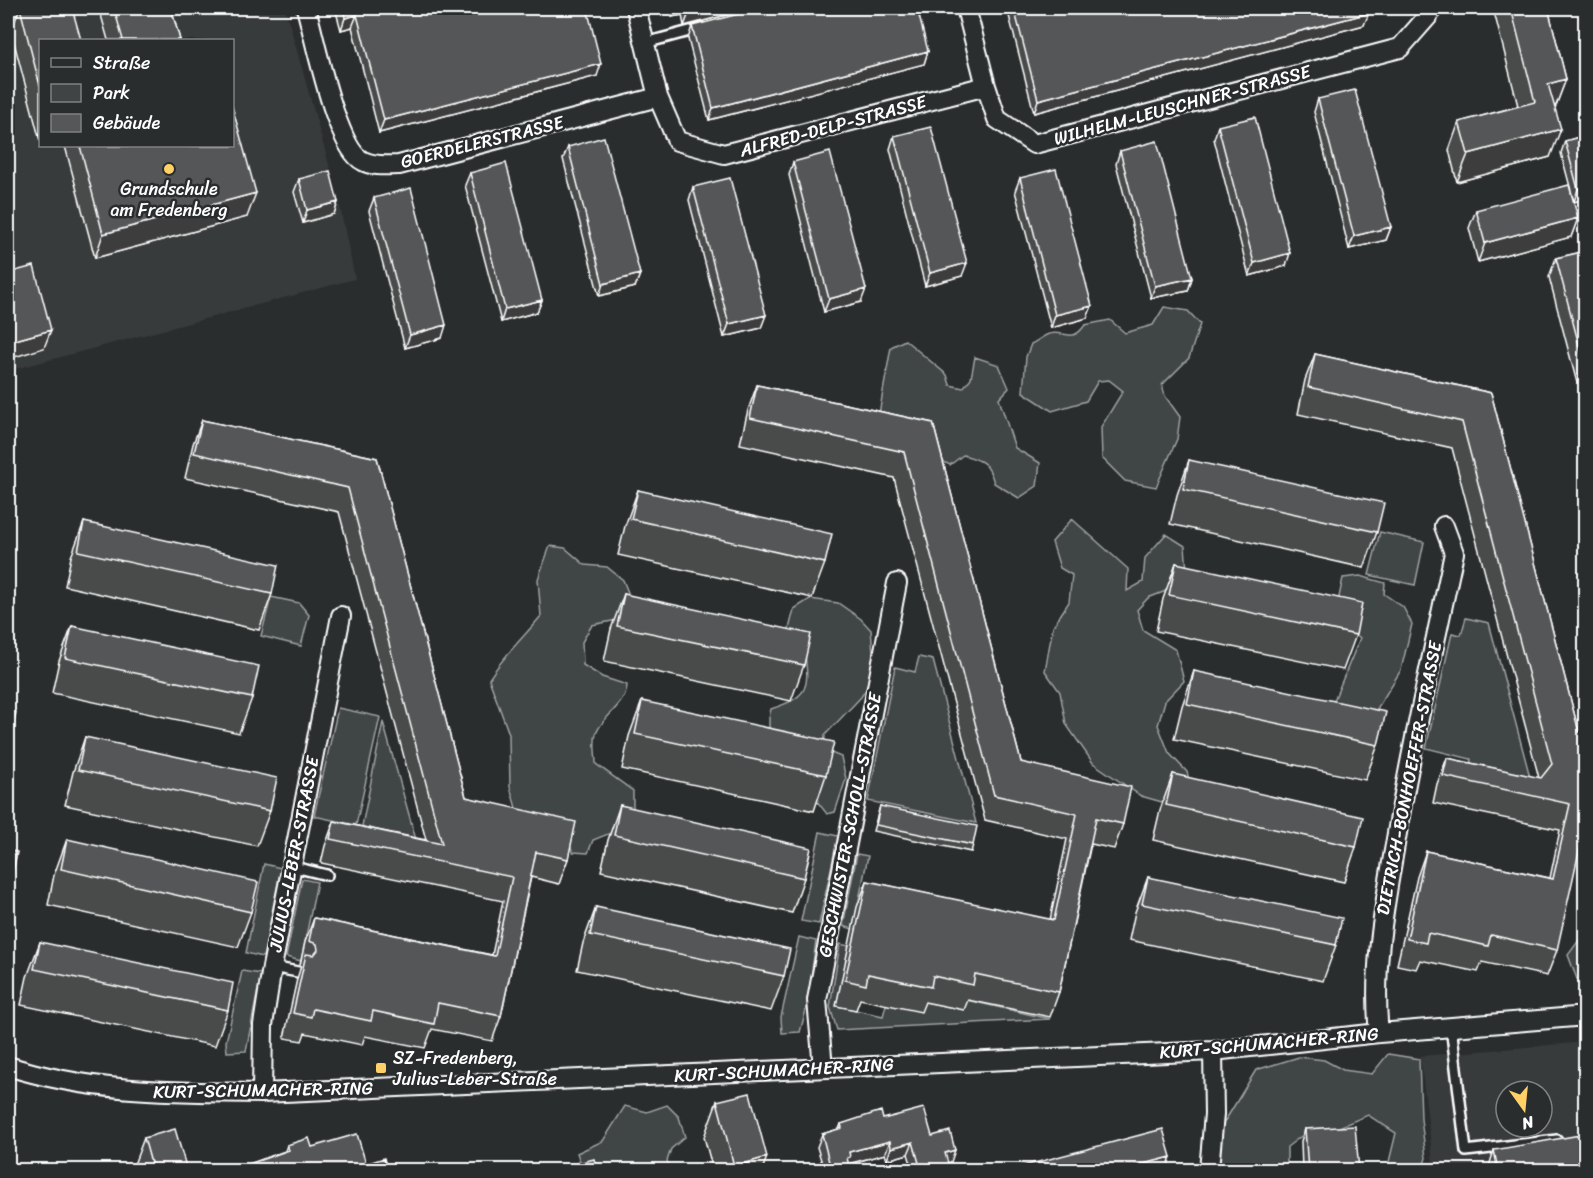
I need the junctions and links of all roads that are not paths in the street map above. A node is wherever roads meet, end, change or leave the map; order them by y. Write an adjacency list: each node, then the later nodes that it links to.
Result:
1 (306, 8): 8 (street, GOERDELERSTRASSE)
2 (636, 8): 6 (street, ALFRED-DELP-STRASSE)
3 (966, 8): 7 (street, WILHELM-LEUSCHNER-STRASSE)
4 (1427, 8): 7 (street, WILHELM-LEUSCHNER-STRASSE)
5 (711, 26): 6 (lane)
6 (645, 44): 8 (street, ALFRED-DELP-STRASSE)
7 (986, 86): 8 (street, ALFRED-DELP-STRASSE)
8 (658, 97)
9 (1444, 526): 20 (street, DIETRICH-BONHOEFFER-STRASSE)
10 (897, 583): 23 (street, GESCHWISTER-SCHOLL-STRASSE)
11 (341, 616): 12 (street, JULIUS-LEBER-STRASSE)
12 (290, 866): 13 (lane); 14 (street, JULIUS-LEBER-STRASSE)
13 (327, 875)
14 (272, 967): 15 (lane); 24 (street, JULIUS-LEBER-STRASSE)
15 (303, 973)
16 (1586, 1005): 18 (street, KURT-SCHUMACHER-RING)
17 (1586, 1016): 18 (street, KURT-SCHUMACHER-RING)
18 (1562, 1017): 19 (street, KURT-SCHUMACHER-RING)
19 (1451, 1026): 20 (street, KURT-SCHUMACHER-RING); 25 (lane)
20 (1379, 1033): 21 (street, KURT-SCHUMACHER-RING)
21 (1213, 1051): 23 (street, KURT-SCHUMACHER-RING); 26 (street)
22 (8, 1066): 24 (street, KURT-SCHUMACHER-RING)
23 (823, 1068): 24 (street, KURT-SCHUMACHER-RING)
24 (262, 1093)
25 (1564, 1139)
26 (1209, 1170)

